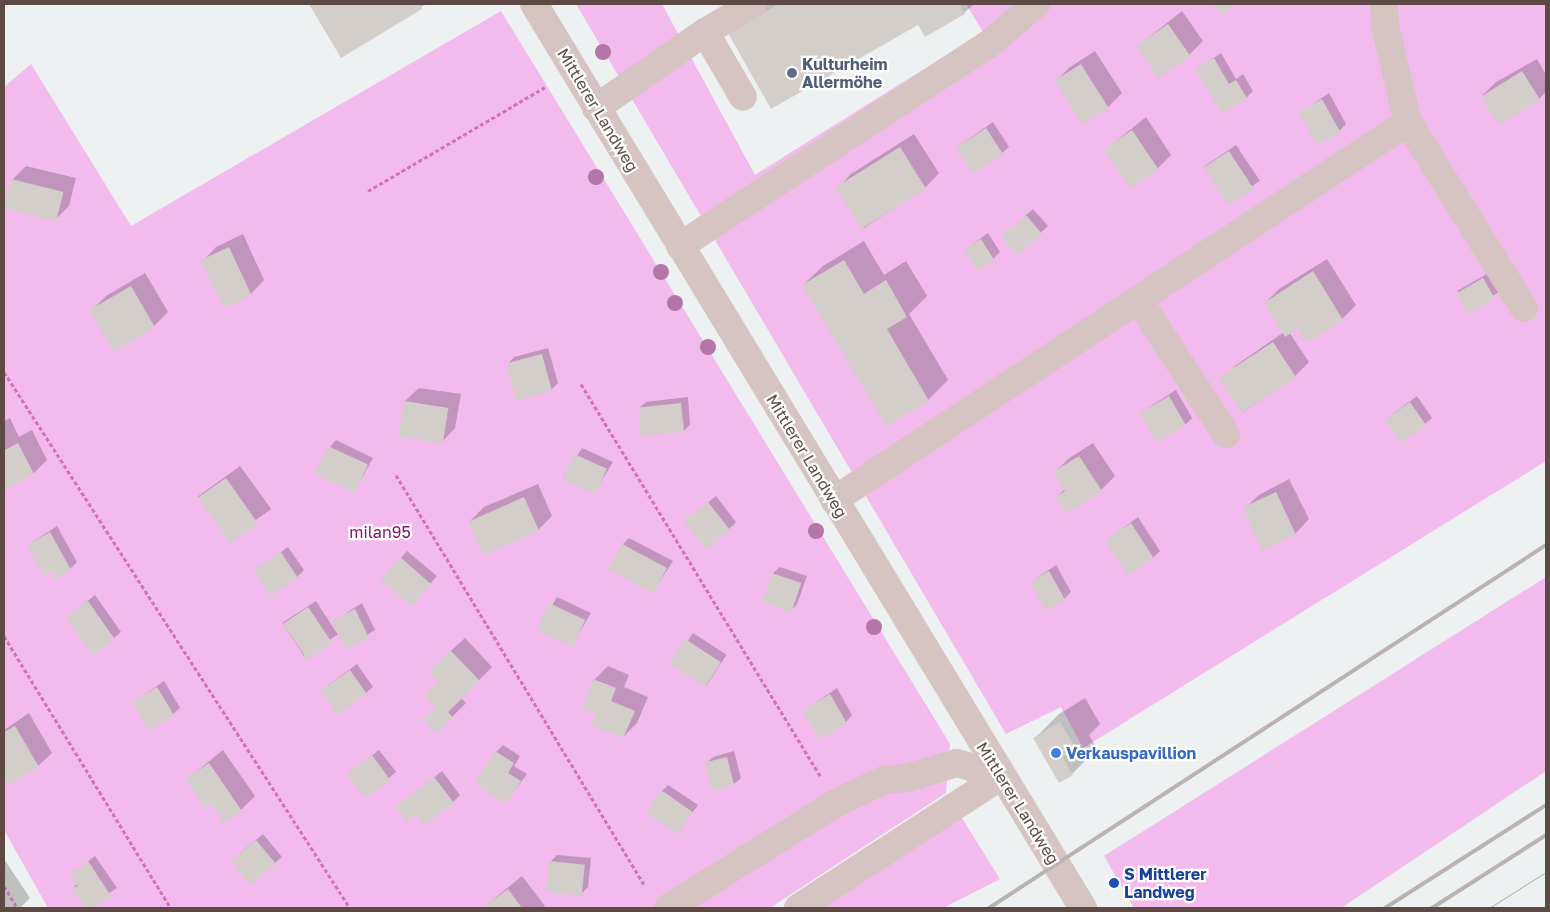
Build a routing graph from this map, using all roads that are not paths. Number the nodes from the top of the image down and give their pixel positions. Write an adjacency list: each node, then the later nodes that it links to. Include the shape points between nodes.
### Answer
1 (534, 4): 7 (street, Mittlerer Landweg)
2 (753, 4): 5 (street)
3 (1036, 4): 9 (street, via 989,44)
4 (1384, 4): 8 (street, via 1385,26)
5 (705, 32): 6 (street); 7 (street)
6 (743, 97)
7 (596, 108): 9 (street, Mittlerer Landweg)
8 (1408, 122): 10 (street); 11 (street)
9 (680, 246): 13 (street, Mittlerer Landweg)
10 (1140, 301): 12 (street); 13 (street)
11 (1524, 308)
12 (1226, 434)
13 (834, 500): 14 (street, Mittlerer Landweg)
14 (1001, 776): 15 (street, via 957,763 906,778 884,780 836,804); 16 (street); 17 (street, Mittlerer Landweg)
15 (668, 908)
16 (798, 908)
17 (1083, 908)

